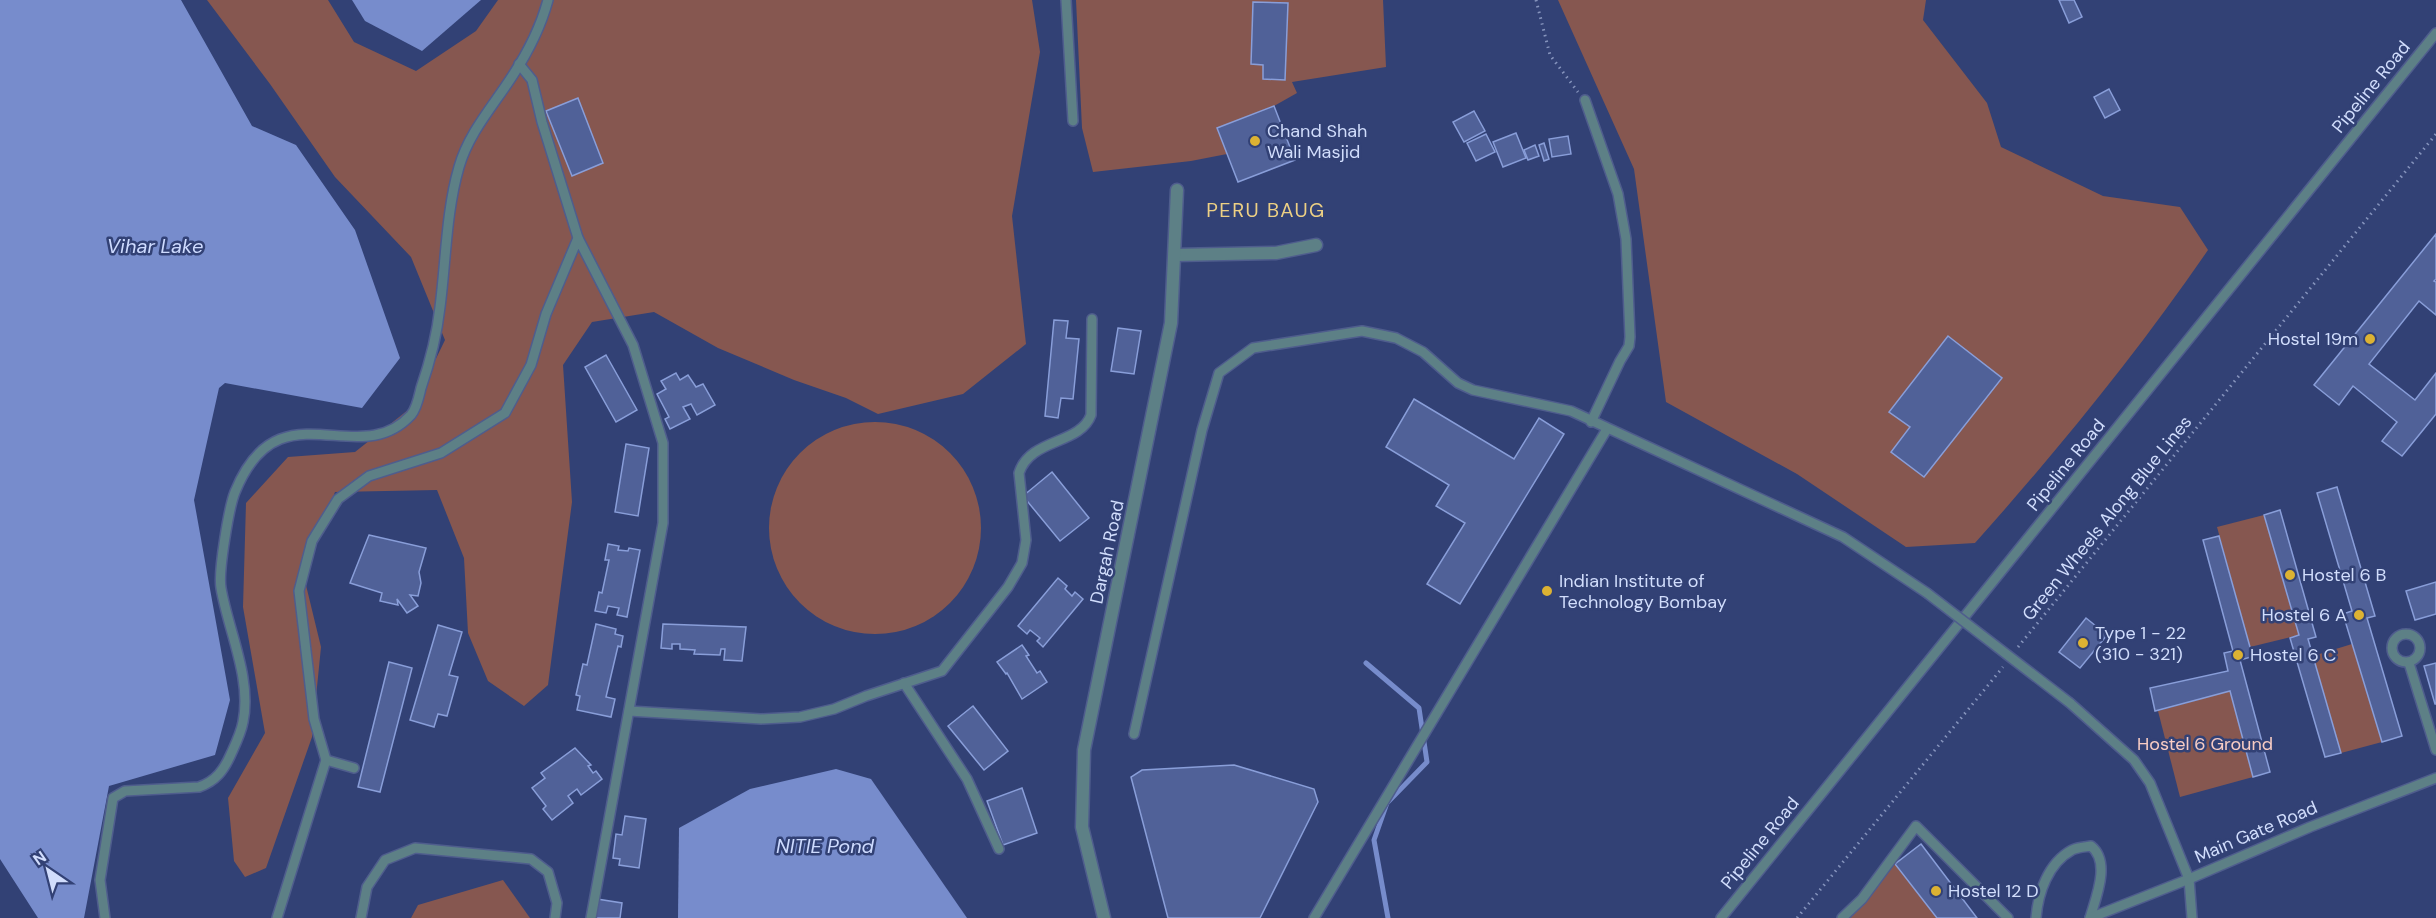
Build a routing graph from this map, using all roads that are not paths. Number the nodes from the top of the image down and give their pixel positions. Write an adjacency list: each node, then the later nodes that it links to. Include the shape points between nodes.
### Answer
1 (548, 0): 4 (lane)
2 (1066, 0): 6 (lane)
3 (2436, 33): 31 (lane, Pipeline Road)
4 (519, 64): 8 (lane, via 532,80); 24 (lane, via 470,138 459,167 435,335 414,413 382,436 296,435 274,441 257,454 242,476 233,498 220,585 242,676 240,733 220,775 208,784 125,791 113,798 100,880)
5 (1585, 100): 12 (lane, via 1618,194 1626,239 1630,337)
6 (1073, 121)
7 (1177, 190): 10 (street, Dargah Road)
8 (578, 238): 16 (lane, via 633,345 663,443 663,523); 19 (lane, via 546,314 531,365 505,413 441,453 369,476 338,499 312,541 299,591 314,719)
9 (1316, 245): 10 (street, via 1276,253)
10 (1175, 255): 29 (street, Dargah Road, via 1171,323 1084,750 1082,827)
11 (1092, 319): 15 (lane, via 1088,423 1031,455 1019,473 1026,540 1022,563 1008,587 942,671)
12 (1591, 422): 13 (lane); 17 (lane, via 1571,411 1473,390 1458,383 1423,352 1396,338 1362,331 1253,348 1219,373 1202,430)
13 (1606, 429): 23 (lane, bridge, via 1843,537 1927,593 2070,703 2134,760 2150,783); 30 (lane)
14 (2409, 663): 18 (lane)
15 (904, 683): 16 (lane, via 800,717 760,719); 22 (lane, via 967,779)
16 (629, 711): 28 (lane)
17 (1134, 734)
18 (2436, 750)
19 (326, 760): 20 (lane); 25 (lane)
20 (354, 768)
21 (2436, 778): 23 (lane, Main Gate Road)
22 (999, 849)
23 (2189, 879): 35 (lane, Main Gate Road); 36 (lane)
24 (105, 918)
25 (277, 918)
26 (361, 918): 27 (lane, via 367,887 385,860 415,848 531,859 548,872 557,903)
27 (555, 918)
28 (591, 918)
29 (1104, 918)
30 (1314, 918)
31 (1721, 918)
32 (1842, 918): 33 (lane, via 1862,899 1916,826)
33 (2008, 918)
34 (2036, 918): 35 (lane, via 2040,891 2047,877 2072,850 2091,846 2097,850 2102,865)
35 (2090, 918)
36 (2192, 918)

